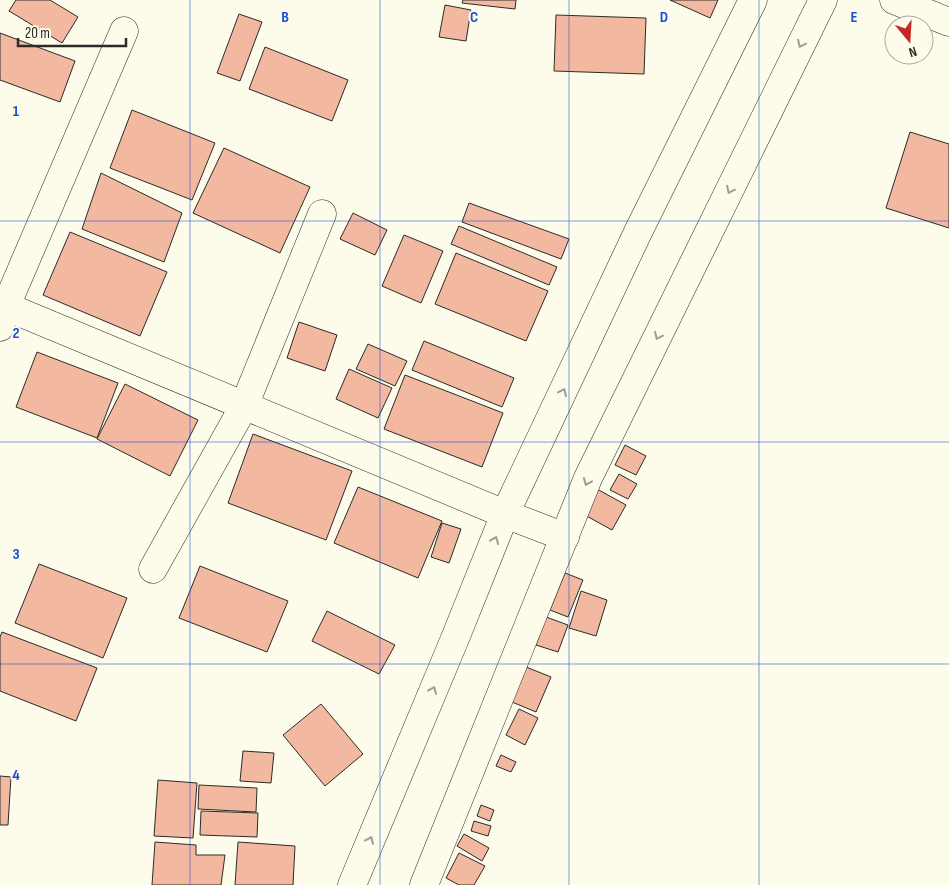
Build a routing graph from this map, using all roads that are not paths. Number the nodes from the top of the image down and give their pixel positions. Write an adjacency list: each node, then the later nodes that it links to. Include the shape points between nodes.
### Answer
1 (753, 0): 9 (main road, one-way to 1)
2 (823, 0): 10 (main road, one-way to 10, via 588,478)
3 (894, 0): 4 (main road)
4 (949, 22)
5 (124, 31): 7 (main road)
6 (322, 214): 8 (main road)
7 (2, 312): 8 (main road)
8 (244, 406): 9 (main road); 11 (main road)
9 (505, 514): 10 (main road); 12 (main road, one-way to 9)
10 (565, 537): 13 (main road)
11 (153, 569)
12 (352, 885)
13 (424, 885)

